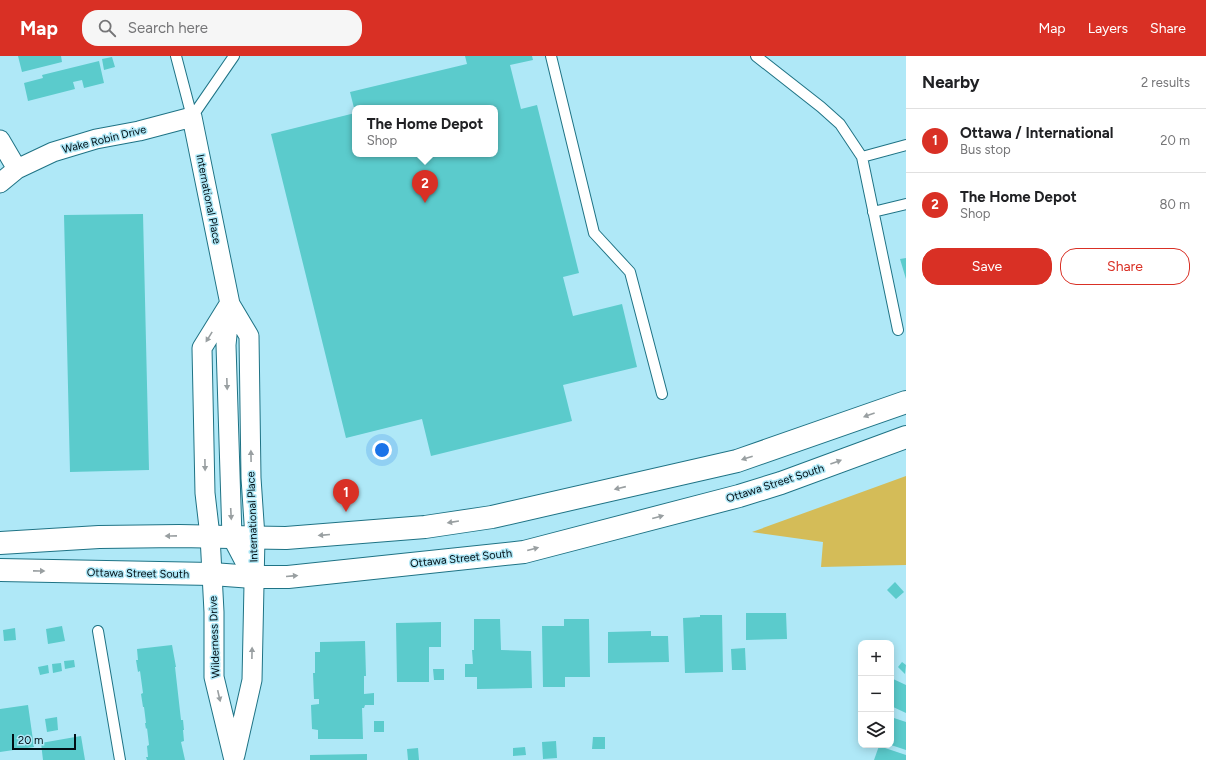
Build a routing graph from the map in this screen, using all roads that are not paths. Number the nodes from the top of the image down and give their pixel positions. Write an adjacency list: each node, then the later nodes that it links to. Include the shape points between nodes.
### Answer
1 (176, 56): 5 (lane)
2 (234, 56): 5 (lane)
3 (551, 56): 15 (lane, via 594,233 630,272)
4 (756, 56): 8 (lane, via 840,124)
5 (192, 117): 9 (street, Wake Robin Drive, via 96,139 53,152); 13 (street, International Place)
6 (0, 140): 9 (street)
7 (906, 145): 8 (lane)
8 (862, 157): 12 (lane)
9 (17, 169): 10 (street, Wake Robin Drive)
10 (0, 183)
11 (906, 204): 12 (lane)
12 (873, 212): 14 (lane)
13 (230, 304): 18 (street, one-way to 18, via 202,348 205,493); 19 (street, International Place, one-way to 19, via 226,345); 20 (street, International Place, one-way to 13, via 251,478 249,336)
14 (898, 330)
15 (662, 394)
16 (906, 402): 20 (main road, one-way to 20, via 738,461 492,517 425,527 286,538)
17 (906, 437): 24 (main road, Ottawa Street South, one-way to 17, via 288,577 524,552 767,487)
18 (210, 536): 19 (main road); 21 (main road, one-way to 21, via 99,537); 23 (street, Wilderness Drive)
19 (232, 537): 20 (main road); 24 (street, International Place)
20 (255, 537): 24 (street, International Place)
21 (0, 543)
22 (0, 570): 23 (main road, Ottawa Street South, one-way to 23)
23 (212, 574): 24 (main road, Ottawa Street South); 27 (street, Wilderness Drive, one-way to 27, via 214,677)
24 (253, 576): 27 (street, Wilderness Drive, one-way to 24, via 252,680)
25 (98, 631): 26 (lane)
26 (120, 760)
27 (234, 760)

